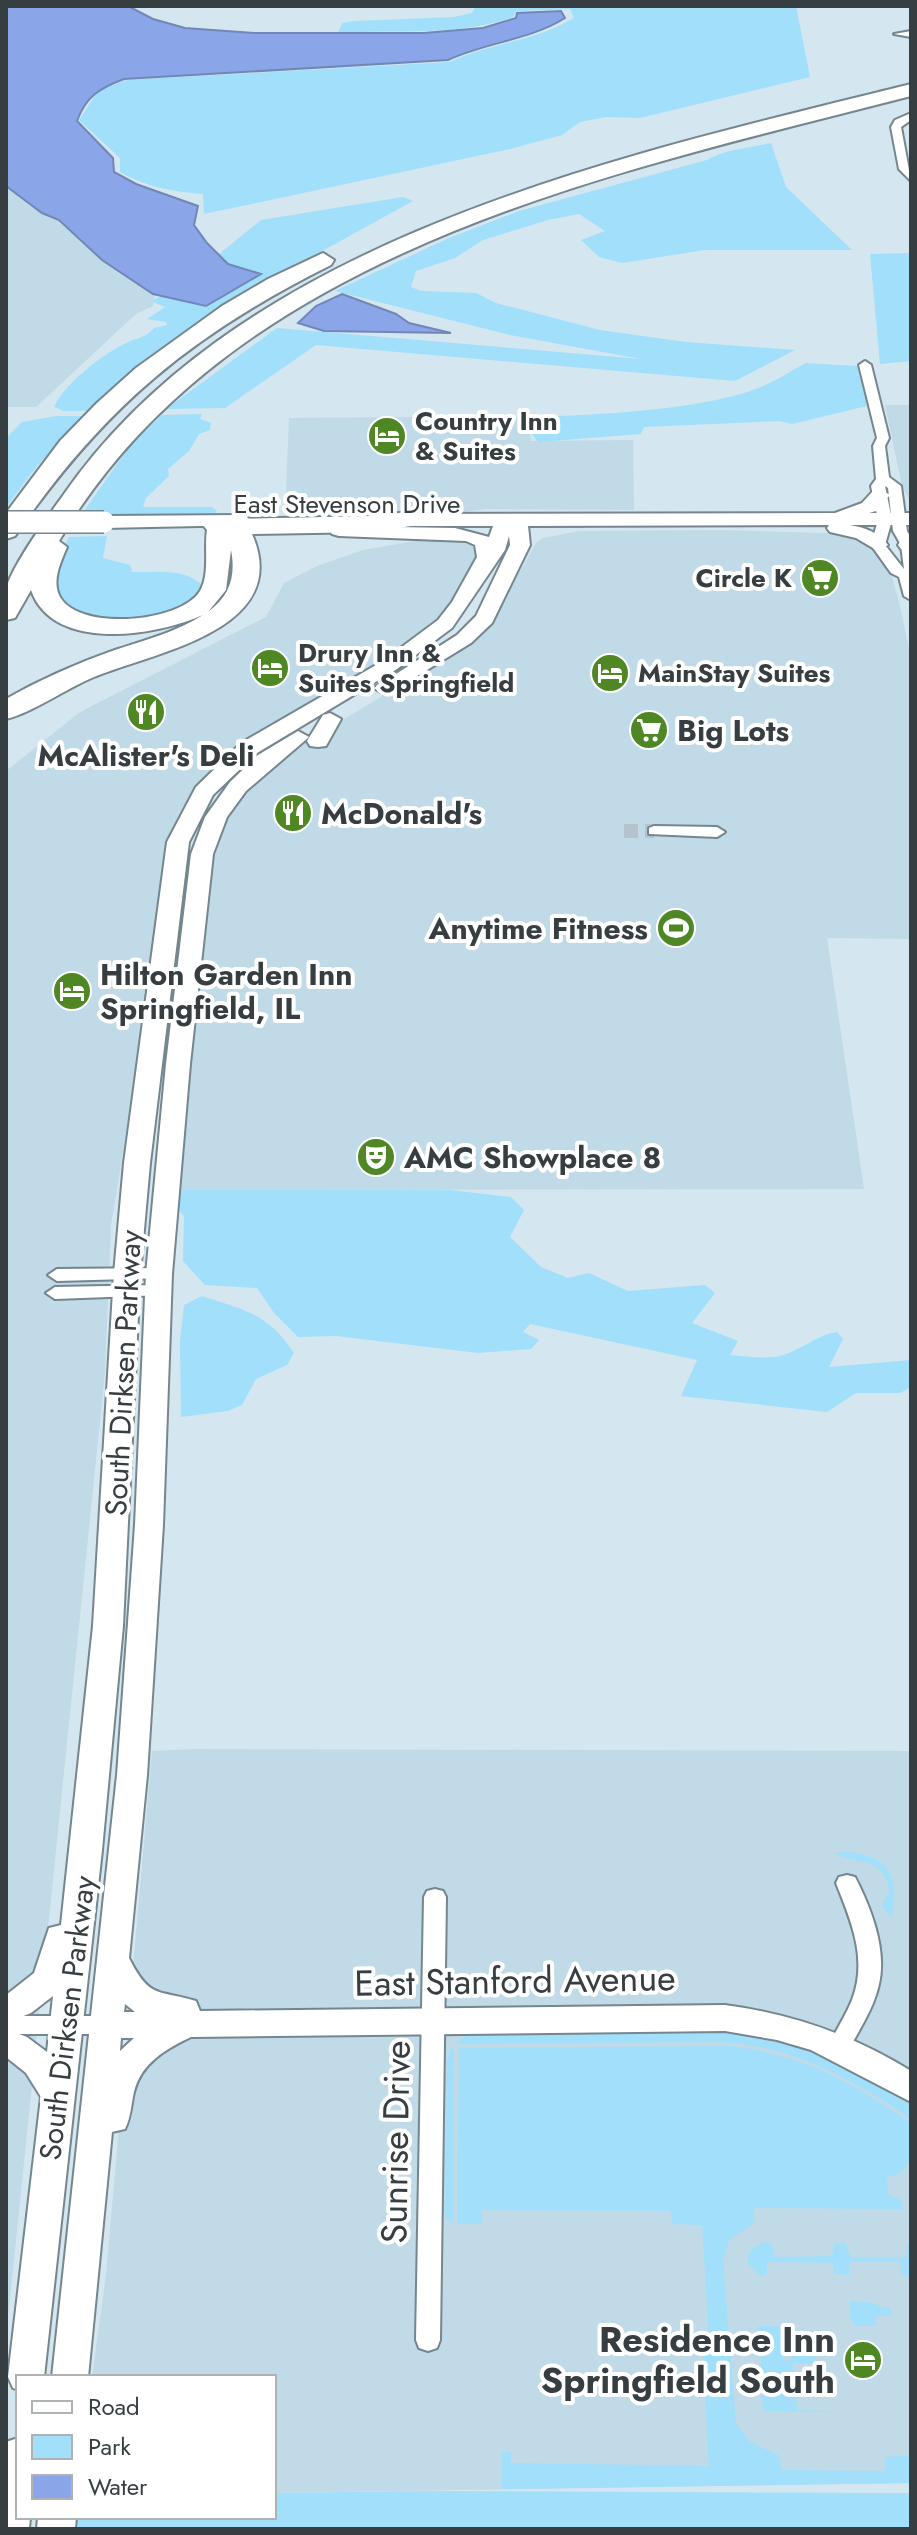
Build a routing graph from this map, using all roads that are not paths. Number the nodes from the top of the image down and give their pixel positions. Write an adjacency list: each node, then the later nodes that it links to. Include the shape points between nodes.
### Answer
1 (911, 78): 8 (highway, via 553,172 375,235 257,295 190,338 118,397)
2 (911, 90): 7 (highway, via 611,170 412,241 307,294 218,351)
3 (911, 116): 4 (street, via 897,125)
4 (905, 140): 5 (street, via 905,169)
5 (911, 178)
6 (865, 365): 10 (street)
7 (112, 447): 18 (highway, via 51,555 44,589 56,609 87,623 123,627 192,612 214,589); 29 (highway, via 67,505)
8 (45, 474): 12 (highway, via 21,494); 22 (highway)
9 (526, 498): 11 (main road, via 543,511 556,513 651,513)
10 (895, 505): 15 (main road, East Stevenson Drive, via 827,520); 23 (street, via 900,534); 24 (street)
11 (665, 518): 14 (main road, East Stevenson Drive); 16 (main road, East Stevenson Drive)
12 (6, 520): 17 (main road, East Stevenson Drive, bridge)
13 (408, 520): 16 (main road, East Stevenson Drive); 18 (highway)
14 (688, 521): 15 (main road, East Stevenson Drive); 19 (main road, East Stevenson Drive, via 661,527)
15 (794, 521): 24 (main road, via 862,533)
16 (512, 523): 19 (main road, East Stevenson Drive); 21 (main road, East Stevenson Drive); 25 (main road, South Dirksen Parkway); 28 (main road, South Dirksen Parkway, via 520,545)
17 (101, 526): 18 (main road, East Stevenson Drive); 22 (main road, East Stevenson Drive)
18 (221, 527): 20 (main road, East Stevenson Drive); 30 (highway, via 246,548 241,595 225,613)
19 (576, 528): 28 (main road, via 535,539 506,594)
20 (292, 530): 21 (main road, East Stevenson Drive); 30 (highway, via 257,542 243,602 226,617)
21 (339, 530): 25 (main road, via 463,535 484,542)
22 (6, 531)
23 (909, 542): 26 (street)
24 (878, 545): 26 (street, via 896,570)
25 (487, 557): 37 (main road, South Dirksen Parkway, via 461,604 436,632 249,748 204,792 191,813 173,869)
26 (910, 573): 27 (street)
27 (911, 596)
28 (493, 607): 32 (main road, South Dirksen Parkway, via 464,639)
29 (6, 612)
30 (192, 632): 31 (highway, via 80,673)
31 (6, 711)
32 (330, 719): 33 (main road); 36 (main road, South Dirksen Parkway, via 252,771 226,800 207,837 178,1064)
33 (318, 741)
34 (654, 831): 35 (street)
35 (717, 832)
36 (159, 1282): 37 (street); 42 (main road, South Dirksen Parkway, via 143,1633)
37 (127, 1283): 38 (street); 39 (main road, South Dirksen Parkway, via 108,1626)
38 (56, 1284)
39 (86, 1850): 43 (main road, via 66,1892 57,1965 34,1995); 48 (main road, South Dirksen Parkway)
40 (847, 1883): 51 (street, via 865,1928 871,1968 864,1998)
41 (435, 1897): 44 (street, Sunrise Drive)
42 (113, 1958): 45 (main road, via 125,1985 156,2009 241,2010); 49 (main road, South Dirksen Parkway)
43 (6, 2010)
44 (433, 2021): 45 (main road, East Stanford Avenue); 51 (main road, East Stanford Avenue, via 725,2018 774,2025); 55 (street, Sunrise Drive)
45 (286, 2023): 46 (main road, East Stanford Avenue)
46 (189, 2024): 49 (main road, East Stanford Avenue); 54 (main road, via 133,2059 116,2088 107,2181)
47 (6, 2025): 48 (street)
48 (66, 2025): 49 (street); 53 (main road, South Dirksen Parkway)
49 (105, 2025): 54 (main road, South Dirksen Parkway)
50 (6, 2042): 53 (main road, via 32,2058)
51 (840, 2045): 52 (main road, East Stanford Avenue)
52 (911, 2088)
53 (58, 2097): 56 (main road, South Dirksen Parkway)
54 (84, 2238): 57 (main road, South Dirksen Parkway)
55 (428, 2340)
56 (26, 2375)
57 (70, 2375)
58 (16, 2473): 59 (main road)
59 (10, 2529)

